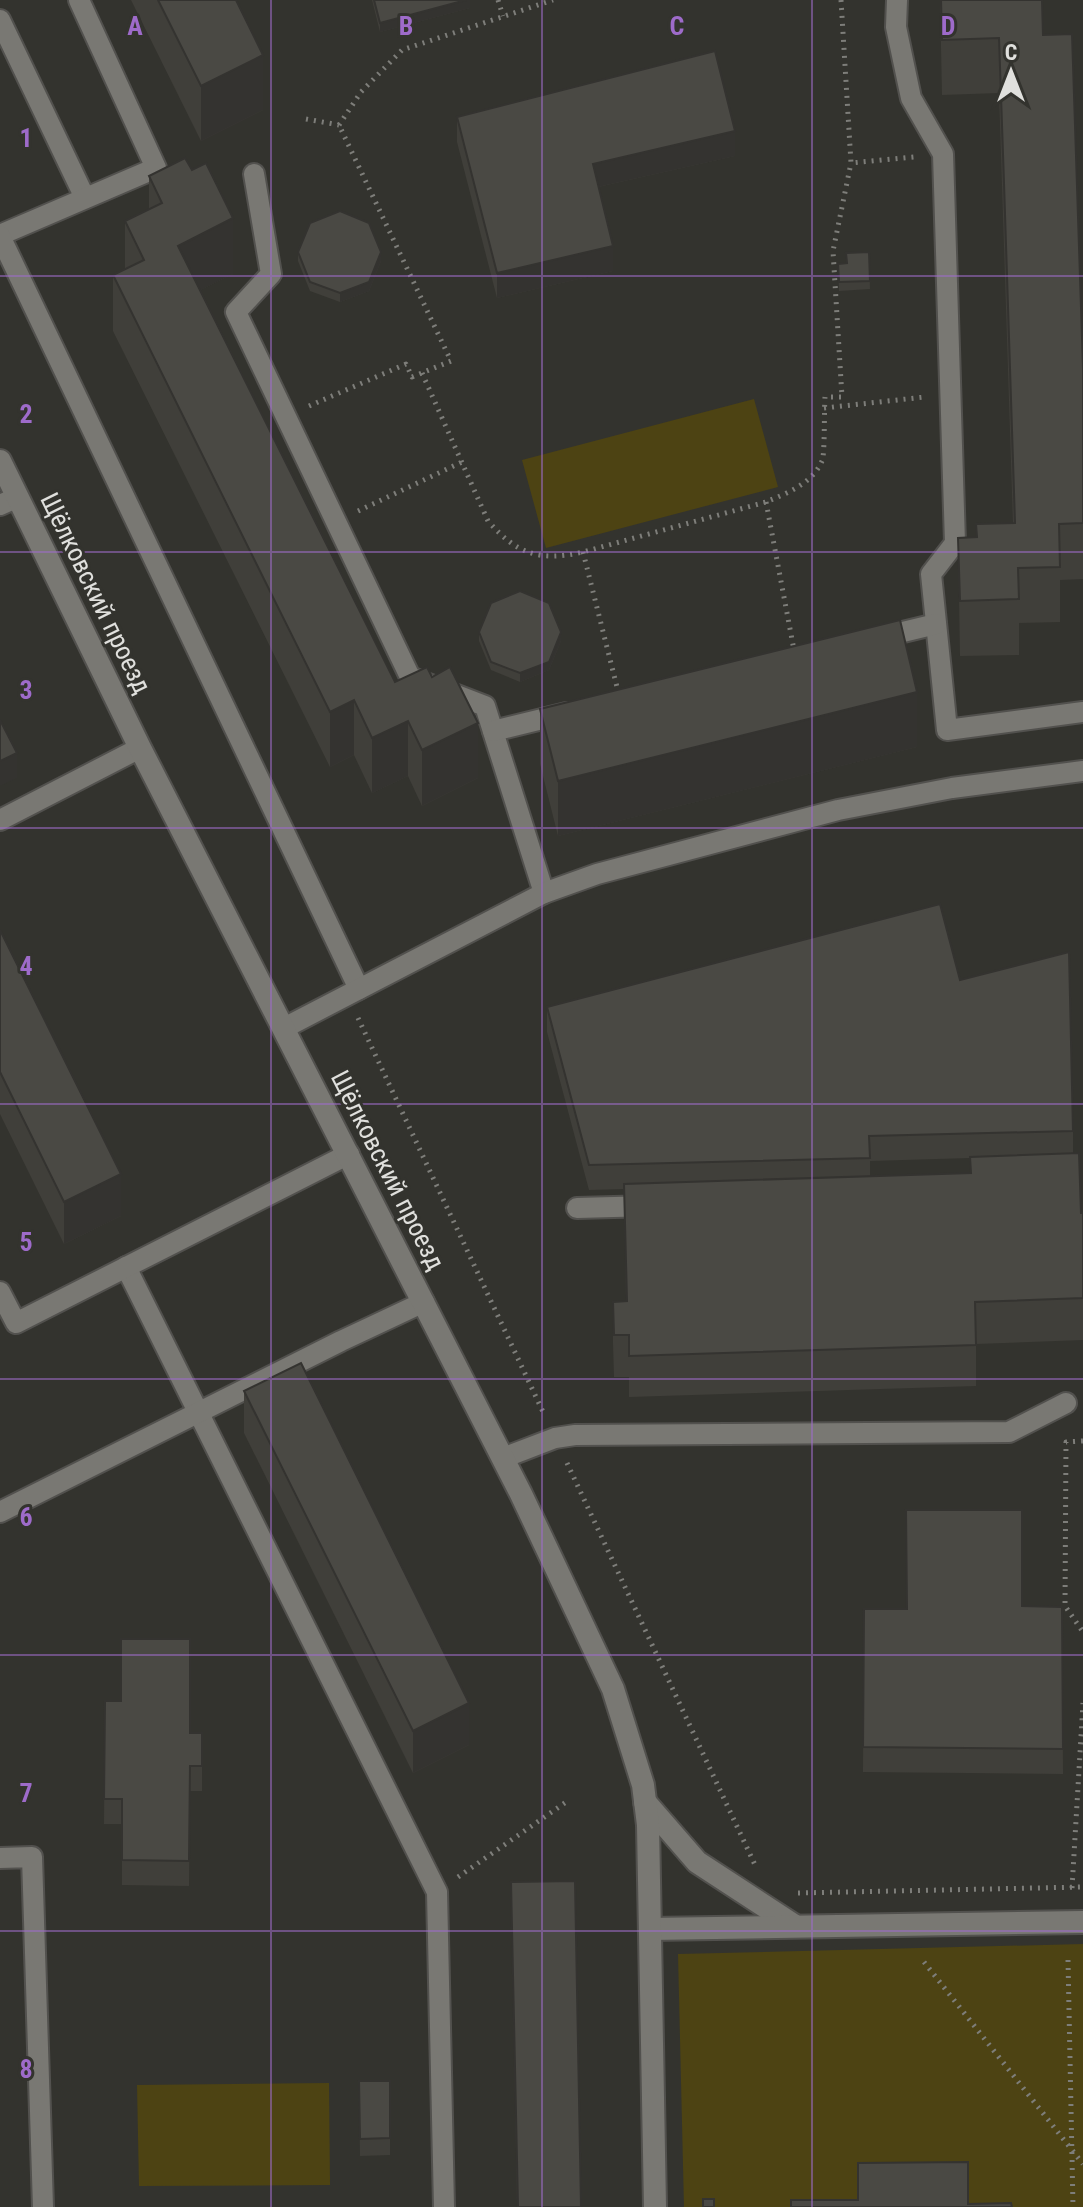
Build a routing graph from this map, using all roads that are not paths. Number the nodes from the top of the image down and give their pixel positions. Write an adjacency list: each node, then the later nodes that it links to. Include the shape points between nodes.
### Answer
1 (79, 0): 5 (lane, via 156,168)
2 (897, 0): 9 (lane, via 896,27 911,98 943,154 955,543 931,574)
3 (0, 20): 5 (lane)
4 (254, 174): 13 (lane, via 271,274 236,312 410,677 485,706)
5 (85, 198): 6 (lane)
6 (0, 236): 18 (lane)
7 (0, 461): 8 (street, Щёлковский проезд)
8 (9, 501): 14 (street, Щёлковский проезд)
9 (936, 624): 10 (lane); 12 (lane, via 947,730)
10 (852, 644)
11 (620, 701): 13 (lane)
12 (1083, 712)
13 (493, 731): 17 (lane)
14 (140, 748): 16 (lane); 19 (street, Щёлковский проезд)
15 (1083, 771): 17 (lane, via 838,810)
16 (0, 820)
17 (544, 893): 18 (lane)
18 (353, 992): 19 (lane)
19 (284, 1028): 20 (street, Щёлковский проезд)
20 (349, 1154): 23 (lane); 25 (street, Щёлковский проезд)
21 (671, 1205): 22 (lane)
22 (577, 1208)
23 (126, 1267): 24 (lane, via 16,1323); 27 (lane)
24 (0, 1292)
25 (424, 1302): 27 (lane); 28 (street, Щёлковский проезд)
26 (1066, 1403): 28 (lane, via 1009,1432 575,1435)
27 (200, 1411): 29 (lane); 36 (lane, via 437,1892)
28 (503, 1458): 30 (street, Щёлковский проезд, via 613,1689)
29 (0, 1512)
30 (645, 1802): 33 (street, via 697,1862); 34 (street, Щёлковский проезд)
31 (0, 1858): 35 (lane, via 32,1857)
32 (1083, 1922): 33 (street)
33 (795, 1926): 34 (street)
34 (650, 1929): 37 (street, Щёлковский проезд)
35 (43, 2207)
36 (444, 2207)
37 (655, 2207)

